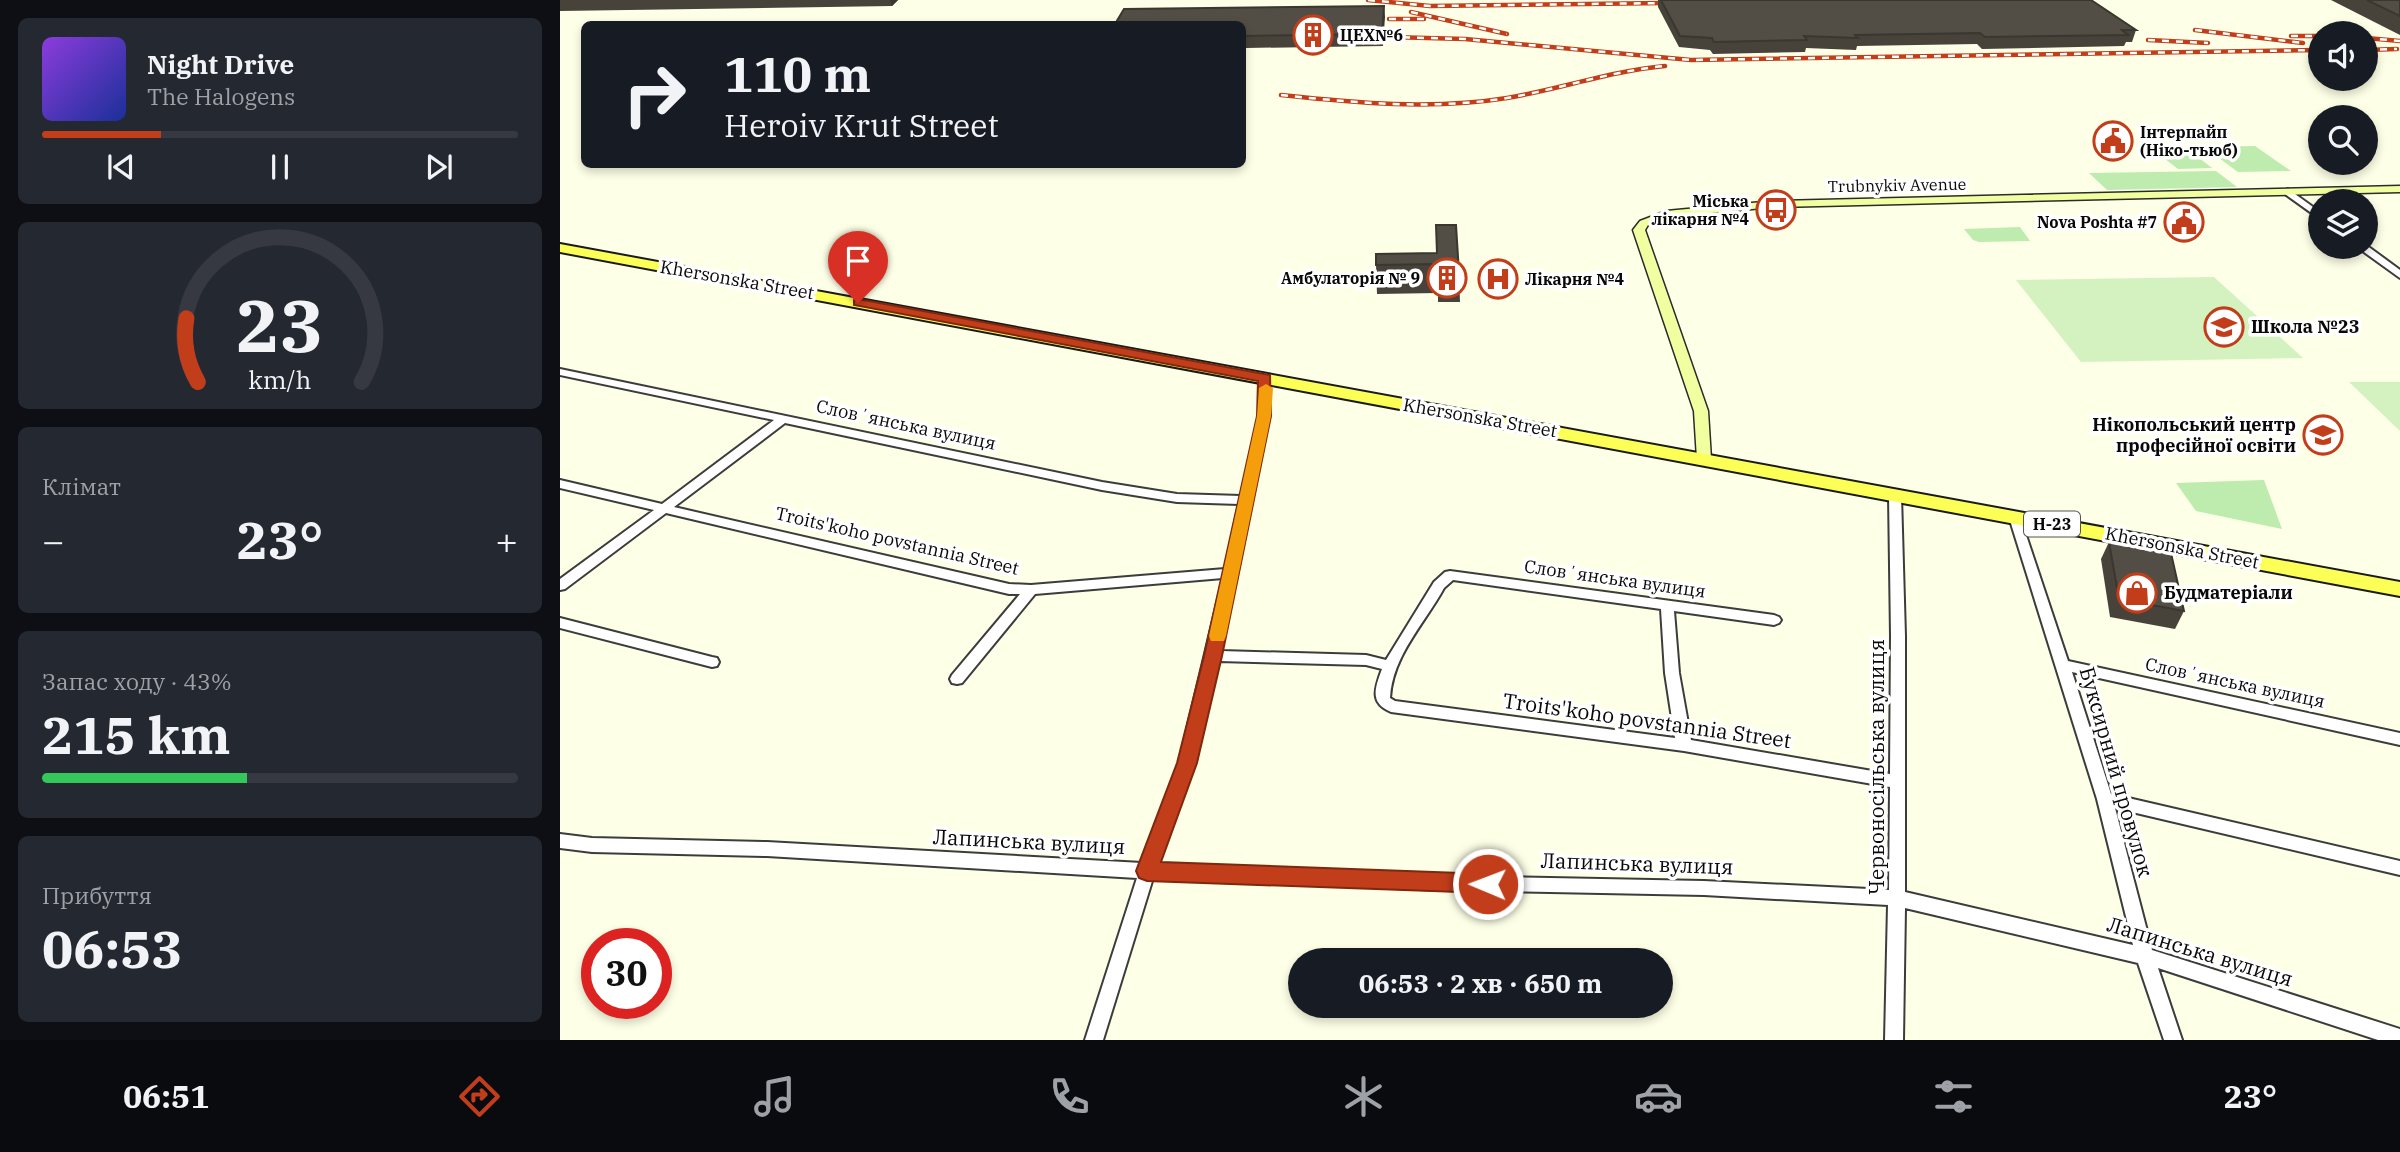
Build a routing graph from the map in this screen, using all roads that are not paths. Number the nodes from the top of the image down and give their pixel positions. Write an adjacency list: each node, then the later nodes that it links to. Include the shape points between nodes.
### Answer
1 (2400, 190): 2 (main road, Trubnykiv Avenue)
2 (2288, 192): 3 (street); 10 (main road, Trubnykiv Avenue, via 1786,204 1654,218 1639,230 1701,411)
3 (2308, 207)
4 (560, 248): 8 (main road, Khersonska Street / Н-23)
5 (2378, 258): 6 (street)
6 (2398, 271)
7 (560, 372): 9 (street, Словʼянська вулиця)
8 (1265, 378): 10 (main road, Khersonska Street / Н-23); 13 (street, via 1264,416)
9 (783, 419): 13 (street, Словʼянська вулиця, via 1148,495); 14 (street)
10 (1704, 459): 12 (main road, Khersonska Street / Н-23)
11 (560, 484): 14 (street, Troits'koho povstannia Street)
12 (1895, 495): 15 (main road, Khersonska Street / Н-23); 30 (street, Червоносільська вулиця)
13 (1245, 500): 16 (street)
14 (664, 507): 17 (street); 19 (street, Troits'koho povstannia Street, via 1009,589)
15 (2015, 517): 18 (main road, Khersonska Street / Н-23); 25 (street, Буксирний провулок)
16 (1230, 573): 19 (street, Troits'koho povstannia Street); 23 (street)
17 (560, 586)
18 (2400, 589)
19 (1031, 590): 27 (street)
20 (1667, 606): 21 (street, Словʼянська вулиця); 26 (street, Словʼянська вулиця, via 1450,575 1438,585); 29 (street)
21 (1774, 620)
22 (560, 623): 24 (street)
23 (1213, 656): 26 (street, via 1366,660); 34 (street, via 1187,763)
24 (712, 662)
25 (2063, 665): 28 (street, Словʼянська вулиця); 31 (street, Буксирний провулок)
26 (1388, 666): 29 (street, Troits'koho povstannia Street, via 1382,690 1383,701 1391,706)
27 (957, 679)
28 (2400, 739)
29 (1684, 745): 30 (street, Troits'koho povstannia Street)
30 (1897, 782): 35 (street, Червоносільська вулиця)
31 (2105, 799): 33 (street); 36 (street, Буксирний провулок)
32 (560, 841): 34 (street, Лапинська вулиця)
33 (2400, 869)
34 (1147, 871): 35 (street, Лапинська вулиця); 38 (street)
35 (1897, 898): 36 (street, Лапинська вулиця); 39 (street, Червоносільська вулиця)
36 (2145, 956): 37 (street, Лапинська вулиця); 40 (street, Буксирний провулок)
37 (2400, 1038)
38 (1094, 1040)
39 (1894, 1040)
40 (2173, 1040)

